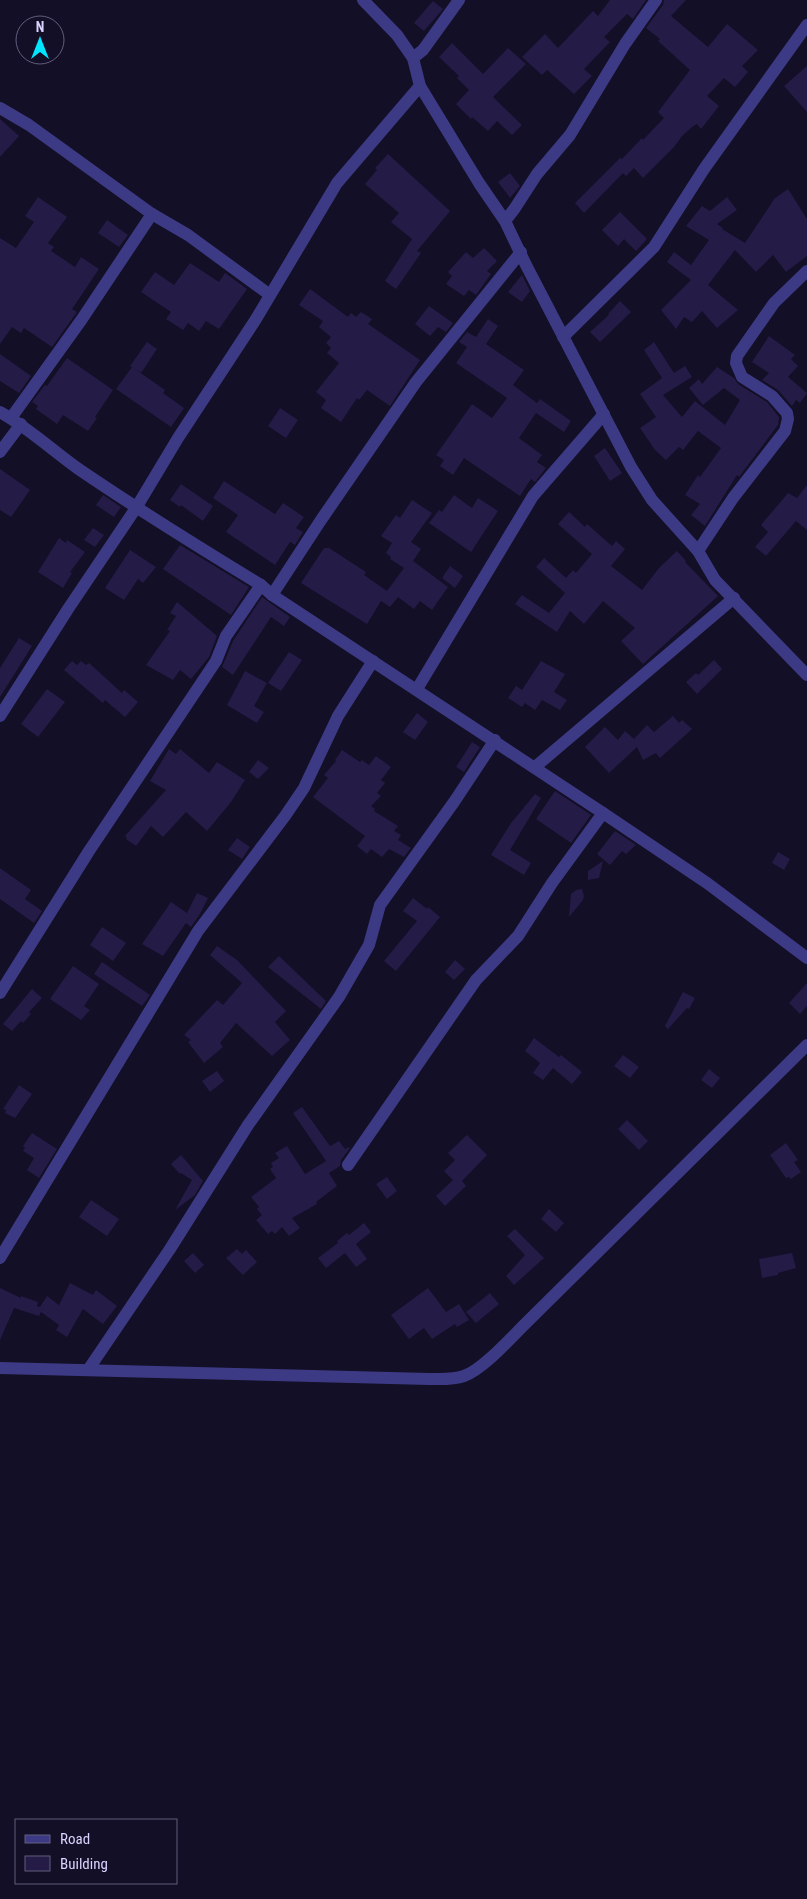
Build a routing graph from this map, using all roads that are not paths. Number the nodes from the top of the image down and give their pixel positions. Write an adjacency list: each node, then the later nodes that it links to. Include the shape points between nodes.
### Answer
1 (363, 0): 5 (street, via 397,35)
2 (459, 0): 5 (street, via 423,50)
3 (656, 0): 9 (street, via 625,44 570,135 537,174)
4 (807, 25): 13 (street, via 704,169 654,247)
5 (413, 58): 6 (street)
6 (420, 86): 9 (street); 12 (street, via 336,183)
7 (0, 108): 8 (street, via 29,125)
8 (152, 214): 12 (street); 15 (street)
9 (505, 221): 10 (street)
10 (521, 252): 13 (street); 20 (street, via 416,382)
11 (807, 271): 18 (street, via 774,303 737,356 736,363 742,377 772,396 787,413 785,431 733,498)
12 (270, 295): 17 (street)
13 (564, 337): 14 (street)
14 (604, 414): 18 (street, via 652,500); 24 (street, via 533,496)
15 (11, 418): 16 (street); 17 (street)
16 (0, 452)
17 (136, 508): 19 (street); 25 (street)
18 (698, 551): 21 (street, via 715,580)
19 (261, 585): 20 (street); 30 (street, via 226,636 216,660 89,850)
20 (272, 595): 22 (street)
21 (734, 598): 23 (street); 27 (street)
22 (373, 661): 24 (street); 33 (street, via 338,716 304,788 198,931)
23 (807, 675)
24 (417, 690): 26 (street)
25 (0, 716)
26 (495, 740): 27 (street); 35 (street, via 380,905 369,945 339,997 248,1125)
27 (535, 767): 28 (street)
28 (603, 813): 29 (street, via 707,883); 32 (street, via 518,936 476,980)
29 (807, 958)
30 (0, 993)
31 (807, 1045): 35 (street, via 524,1325 481,1365 464,1376 429,1379)
32 (348, 1165)
33 (0, 1258)
34 (0, 1368): 35 (street)
35 (88, 1370)

